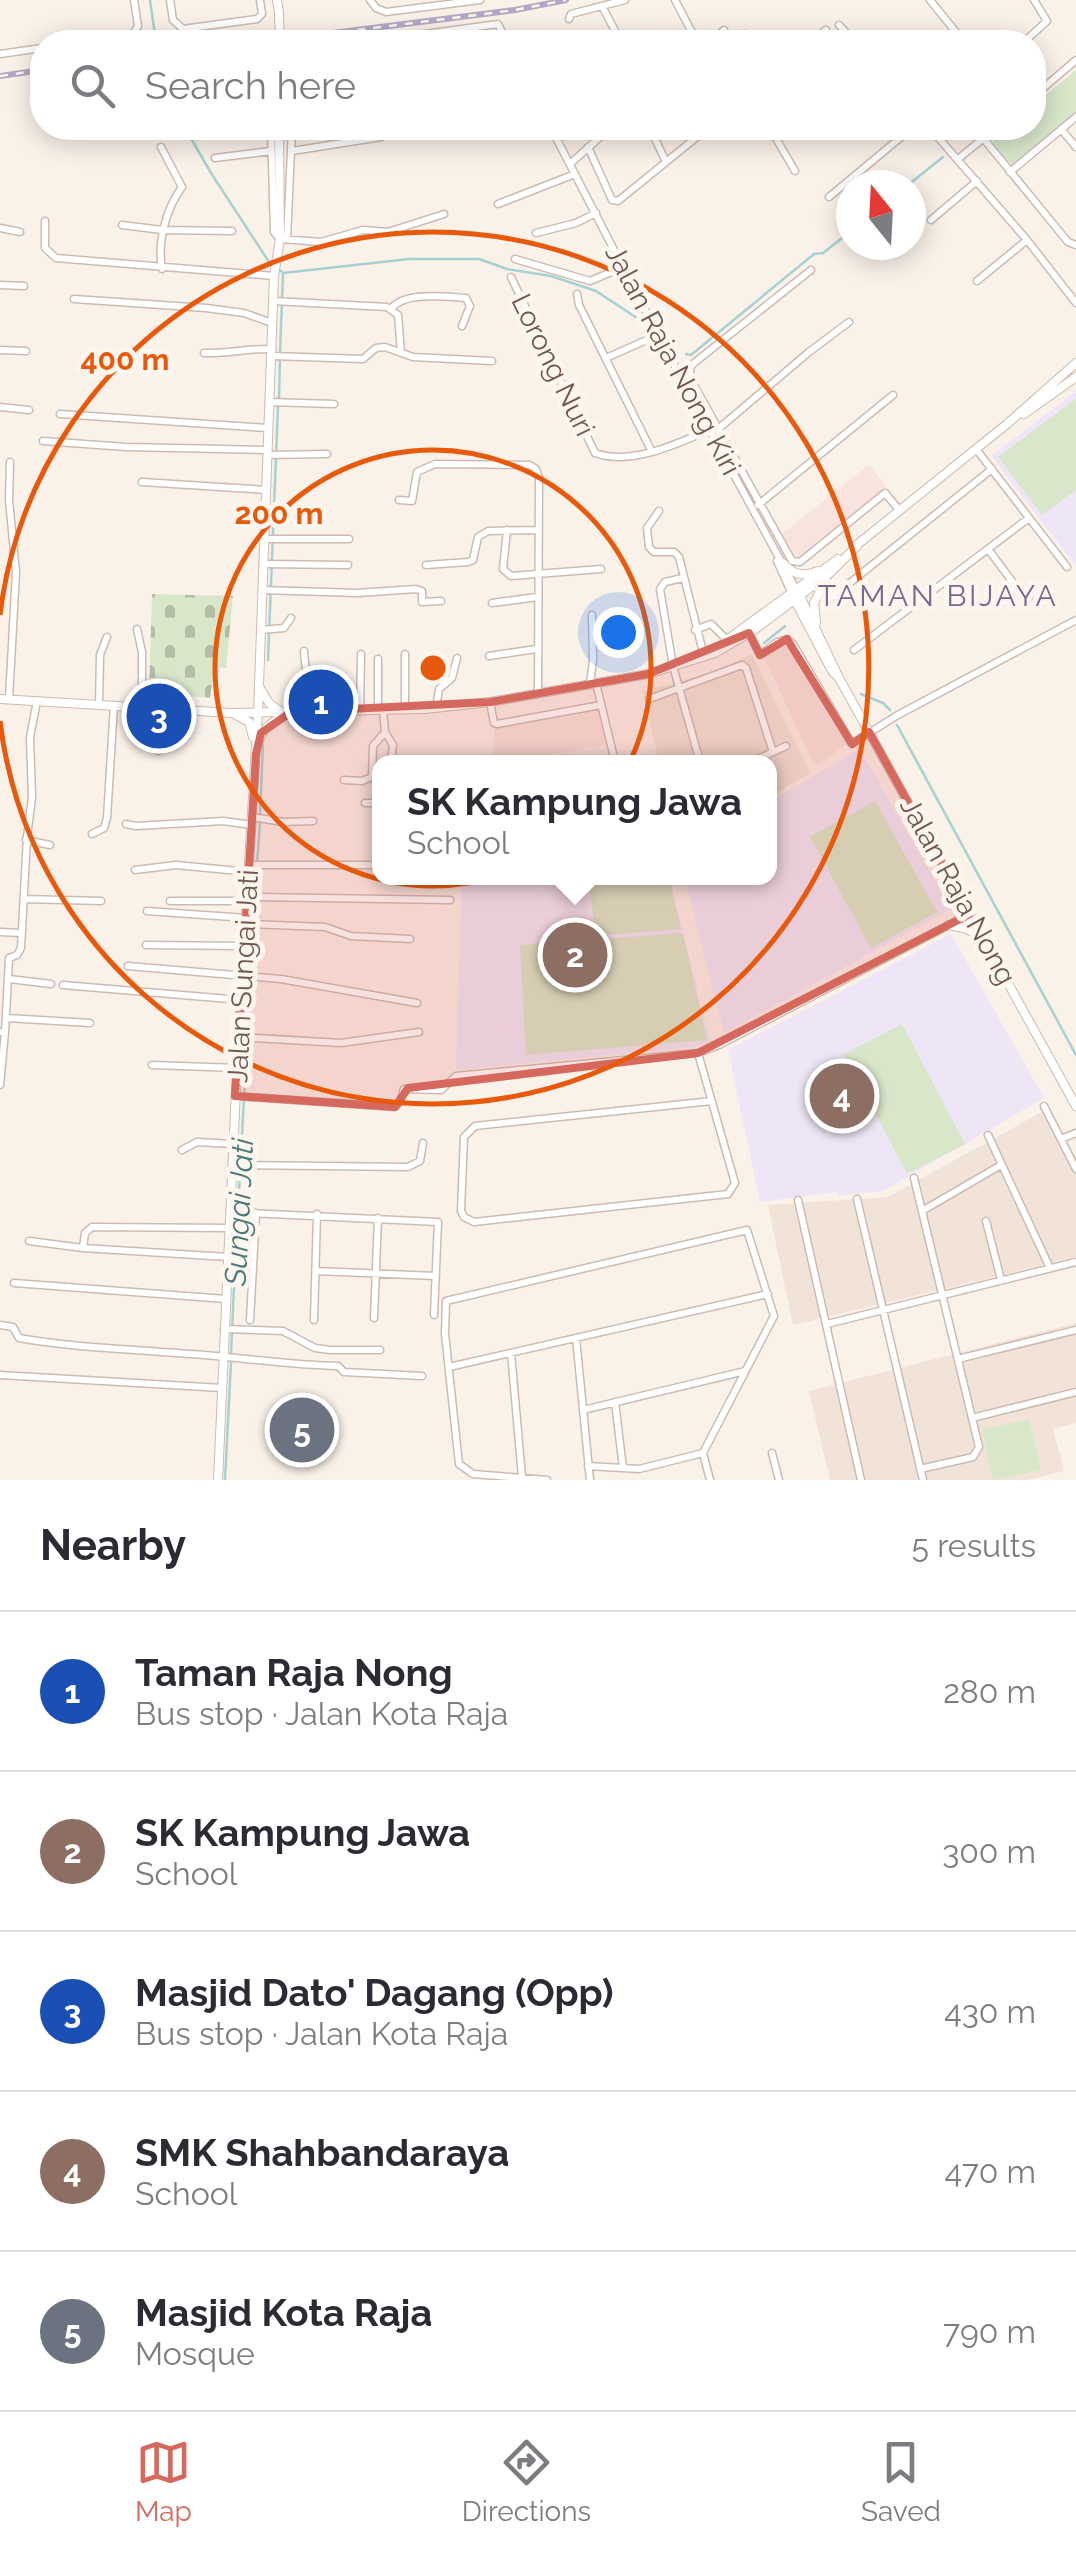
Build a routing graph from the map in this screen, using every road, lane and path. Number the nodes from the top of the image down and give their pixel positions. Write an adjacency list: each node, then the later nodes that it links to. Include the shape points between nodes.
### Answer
1 (134, 0): 15 (street)
2 (170, 0): 3 (street, via 173,20 183,29 252,20 262,14)
3 (260, 0)
4 (276, 0): 16 (main road, bridge)
5 (370, 0): 11 (street, via 386,12)
6 (480, 0): 11 (street)
7 (626, 0): 12 (street)
8 (675, 0): 20 (street)
9 (930, 0): 22 (street)
10 (1034, 0): 23 (street, via 1046,15)
11 (430, 3)
12 (602, 8): 13 (street); 19 (street)
13 (569, 19)
14 (839, 25): 21 (street)
15 (134, 30)
16 (279, 30)
17 (454, 30): 18 (street, via 498,24)
18 (501, 30)
19 (614, 30)
20 (691, 30)
21 (844, 30)
22 (954, 30)
23 (1039, 30)
24 (30, 50): 25 (street)
25 (0, 54)
26 (1076, 60): 27 (street)
27 (1046, 86)
28 (1076, 117): 29 (street)
29 (1061, 129): 45 (street); 53 (street)
30 (271, 140): 46 (street)
31 (280, 140): 68 (main road, Jalan Sungai Jati)
32 (292, 140): 47 (street)
33 (362, 140): 47 (street)
34 (557, 140): 51 (street, Jalan Raja Nong Kiri)
35 (595, 140): 44 (street)
36 (656, 140): 50 (street)
37 (693, 140): 50 (street)
38 (777, 140): 52 (street)
39 (898, 140): 56 (street)
40 (941, 140): 49 (street)
41 (981, 140): 49 (street)
42 (985, 140): 53 (street)
43 (162, 146): 64 (street, via 182,187 168,206)
44 (588, 146): 50 (street, via 618,202); 51 (street)
45 (1076, 147)
46 (271, 150): 48 (street); 68 (street, via 274,232)
47 (292, 151): 68 (street)
48 (215, 158)
49 (958, 159): 55 (street)
50 (666, 162)
51 (570, 164): 54 (street, Jalan Raja Nong Kiri)
52 (795, 171)
53 (1010, 172): 70 (street)
54 (575, 174): 57 (street); 59 (street, Jalan Raja Nong Kiri)
55 (978, 181): 60 (street); 69 (street)
56 (829, 197)
57 (498, 204)
58 (444, 214): 68 (street, via 388,232 363,230 316,242)
59 (596, 214): 67 (street); 72 (street, Jalan Raja Nong Kiri)
60 (932, 220)
61 (46, 221): 73 (street, via 51,256)
62 (122, 226): 64 (street)
63 (0, 228): 66 (street)
64 (166, 230): 65 (street); 73 (street)
65 (232, 230)
66 (20, 232)
67 (536, 233)
68 (283, 239): 75 (main road, Jalan Sungai Jati)
69 (1027, 240): 77 (street); 83 (street)
70 (1074, 245)
71 (515, 260): 72 (street, via 590,280)
72 (623, 267): 88 (street, Jalan Raja Nong Kiri)
73 (162, 269): 75 (street)
74 (811, 270): 106 (street, via 690,368)
75 (274, 274): 82 (main road, Jalan Sungai Jati)
76 (511, 277): 109 (street, Lorong Nuri, via 595,453)
77 (977, 281)
78 (0, 284): 79 (street)
79 (24, 286)
80 (577, 294): 94 (street)
81 (74, 299): 86 (street, via 206,308)
82 (280, 302): 84 (street); 86 (main road, Jalan Sungai Jati)
83 (1076, 303)
84 (391, 310): 87 (street, via 408,298 466,298 470,306); 93 (street, via 398,315)
85 (850, 322): 106 (street, Lorong Nuri)
86 (272, 323): 92 (main road, Jalan Sungai Jati)
87 (462, 326)
88 (658, 335): 94 (street); 106 (street, Jalan Raja Nong Kiri)
89 (0, 350): 90 (street)
90 (26, 351)
91 (204, 353): 92 (street)
92 (272, 353): 93 (street, via 363,358 385,347); 99 (main road, Jalan Sungai Jati)
93 (401, 353): 95 (street)
94 (606, 358): 109 (street)
95 (492, 361)
96 (1076, 364): 104 (main road)
97 (1076, 377): 104 (main road)
98 (893, 395): 117 (street)
99 (275, 402): 100 (street); 105 (main road, Jalan Sungai Jati)
100 (334, 404)
101 (0, 406): 102 (street)
102 (29, 410)
103 (60, 414): 105 (street)
104 (1008, 424): 108 (main road)
105 (267, 428): 110 (main road, Jalan Sungai Jati)
106 (713, 430): 109 (street, Lorong Nuri); 117 (street); 126 (street, Jalan Raja Nong Kiri)
107 (44, 441): 110 (street)
108 (976, 449): 113 (street); 118 (main road)
109 (652, 452)
110 (272, 454): 111 (street); 115 (main road, Jalan Sungai Jati)
111 (327, 454)
112 (10, 462): 168 (street, via 16,572)
113 (992, 469): 120 (street); 141 (street)
114 (142, 482): 115 (street)
115 (266, 490): 123 (main road, Jalan Sungai Jati)
116 (399, 500): 122 (street, via 412,501 417,472 435,464 530,465 539,478)
117 (758, 505): 118 (street, via 788,559 800,562 884,493)
118 (900, 510): 133 (main road)
119 (659, 511): 135 (street, via 648,528 649,548 674,552)
120 (1029, 518): 125 (street); 131 (street)
121 (507, 530): 122 (street); 130 (street, via 481,533 468,562); 134 (street, via 506,572)
122 (538, 530): 134 (street)
123 (269, 539): 124 (street); 128 (main road, Jalan Sungai Jati)
124 (349, 539)
125 (988, 549): 139 (street); 155 (street)
126 (774, 550): 127 (street, Jalan Raja Nong Kiri); 137 (street)
127 (783, 563): 133 (main road, via 800,575); 137 (street, Jalan Raja Nong Kiri)
128 (269, 564): 129 (street); 136 (main road, Jalan Sungai Jati)
129 (348, 565)
130 (426, 565)
131 (1067, 567)
132 (601, 569): 134 (street)
133 (828, 571): 137 (main road); 151 (main road, via 814,603)
134 (538, 574): 138 (street)
135 (683, 578): 149 (street); 163 (street, via 660,589)
136 (267, 591): 140 (street, via 416,588 422,602); 148 (main road, Jalan Sungai Jati)
137 (796, 595): 144 (main road); 150 (main road); 151 (main road, Jalan Raja Nong)
138 (537, 598): 142 (street); 154 (street)
139 (1030, 598)
140 (441, 602)
141 (826, 602)
142 (492, 603)
143 (592, 615): 165 (street)
144 (771, 617): 150 (main road); 151 (main road, via 794,612)
145 (291, 618): 148 (street, via 284,628)
146 (1076, 620): 185 (street)
147 (137, 629): 175 (street)
148 (267, 630): 164 (main road, Jalan Sungai Jati)
149 (695, 630): 153 (street, via 712,624); 159 (street)
150 (748, 630): 153 (main road); 159 (main road); 185 (street, via 760,656 777,642 794,644 852,744)
151 (816, 633): 185 (main road, Jalan Raja Nong)
152 (108, 637): 172 (street, via 100,655)
153 (728, 640): 159 (main road)
154 (536, 649): 160 (street); 167 (street)
155 (854, 650)
156 (304, 651): 183 (street)
157 (361, 654): 179 (street)
158 (405, 654): 178 (street)
159 (706, 655): 163 (main road)
160 (489, 656)
161 (457, 658): 176 (street)
162 (378, 659): 177 (street)
163 (673, 666): 165 (main road); 166 (street)
164 (258, 684): 181 (main road, Jalan Sungai Jati); 182 (main road, via 269,703)
165 (594, 684): 167 (main road); 173 (street)
166 (680, 689): 169 (street); 189 (street, via 746,668); 193 (street)
167 (538, 693): 171 (main road)
168 (5, 699): 170 (main road)
169 (648, 699)
170 (36, 701): 172 (main road); 203 (street)
171 (490, 702): 173 (street, via 494,723); 176 (main road)
172 (99, 704): 174 (main road)
173 (602, 705): 192 (street)
174 (114, 706): 175 (main road); 202 (street, via 107,818)
175 (145, 707): 180 (main road); 187 (street)
176 (436, 708): 178 (main road)
177 (380, 710): 178 (main road); 179 (main road); 184 (street)
178 (405, 710)
179 (360, 711): 183 (main road)
180 (232, 712): 181 (main road); 188 (main road, via 249,722)
181 (258, 712): 182 (main road); 188 (main road, Jalan Sungai Jati)
182 (287, 712): 183 (main road); 188 (main road, via 262,733)
183 (314, 712)
184 (385, 732): 190 (street); 191 (street)
185 (869, 732): 214 (main road, Jalan Raja Nong)
186 (786, 746): 189 (street)
187 (158, 751)
188 (256, 751): 199 (main road, Jalan Sungai Jati)
189 (772, 752): 194 (street)
190 (373, 755)
191 (392, 755)
192 (613, 755)
193 (698, 755)
194 (766, 755)
195 (372, 777): 196 (street)
196 (344, 780)
197 (365, 804): 198 (street)
198 (372, 804)
199 (256, 820): 200 (street); 201 (street); 206 (main road, Jalan Sungai Jati)
200 (313, 820)
201 (126, 824)
202 (92, 834)
203 (26, 840): 204 (street); 209 (street)
204 (50, 845)
205 (372, 865): 206 (street)
206 (253, 866): 207 (street); 208 (main road, Jalan Sungai Jati)
207 (135, 870)
208 (251, 898): 210 (street); 211 (street); 215 (main road, Jalan Sungai Jati)
209 (24, 900): 212 (street); 218 (street)
210 (170, 900)
211 (450, 900)
212 (101, 902)
213 (147, 911): 215 (street)
214 (970, 914): 216 (street); 219 (main road, Jalan Raja Nong)
215 (246, 921): 220 (street); 222 (main road, Jalan Sungai Jati)
216 (948, 925): 219 (main road); 236 (street)
217 (0, 932): 218 (street)
218 (21, 934): 223 (street, via 22,948)
219 (985, 938): 243 (main road, Jalan Raja Nong)
220 (410, 939)
221 (146, 945): 222 (street)
222 (244, 946): 225 (main road, Jalan Sungai Jati)
223 (4, 956): 226 (street)
224 (128, 966): 225 (street)
225 (248, 976): 229 (main road, Jalan Sungai Jati); 230 (street)
226 (9, 979): 227 (street); 231 (street)
227 (51, 984)
228 (63, 985): 229 (street)
229 (241, 1000): 235 (main road, Jalan Sungai Jati)
230 (417, 1002)
231 (6, 1018): 232 (street); 233 (street)
232 (90, 1023)
233 (2, 1032): 239 (street)
234 (419, 1032): 235 (street, via 342,1044)
235 (244, 1037): 238 (main road, Jalan Sungai Jati)
236 (698, 1053): 240 (street, via 456,1076 441,1090 404,1088 396,1106); 241 (street)
237 (152, 1065): 238 (street)
238 (237, 1068): 240 (main road, Jalan Sungai Jati)
239 (0, 1084)
240 (241, 1096): 248 (main road, Jalan Sungai Jati)
241 (712, 1101): 241 (street, via 474,1126 464,1137 462,1211 474,1222 722,1197 735,1183)
242 (1044, 1106): 246 (street)
243 (1076, 1106)
244 (1076, 1133): 246 (street)
245 (988, 1136): 251 (street)
246 (1061, 1140): 252 (street)
247 (423, 1143): 250 (street, via 420,1161 408,1168)
248 (234, 1144): 249 (street, via 197,1142); 250 (main road, Jalan Sungai Jati)
249 (182, 1150)
250 (238, 1165): 257 (main road, Jalan Sungai Jati)
251 (1001, 1165): 256 (street); 267 (street)
252 (1076, 1169)
253 (914, 1178): 256 (street)
254 (857, 1199): 276 (street)
255 (798, 1200): 281 (street)
256 (922, 1211): 274 (street)
257 (235, 1212): 258 (street); 262 (main road, Jalan Sungai Jati)
258 (256, 1213): 259 (street); 279 (street)
259 (318, 1214): 260 (street); 268 (street)
260 (378, 1218): 269 (street); 270 (street, via 438,1222)
261 (986, 1222): 271 (street)
262 (228, 1228): 264 (street, via 92,1227); 265 (main road, Jalan Sungai Jati)
263 (29, 1241): 264 (street)
264 (83, 1248): 265 (street)
265 (228, 1256): 275 (main road, Jalan Sungai Jati)
266 (1076, 1262): 267 (street)
267 (1050, 1268): 271 (street)
268 (316, 1271): 269 (street); 280 (street)
269 (376, 1274): 270 (street); 278 (street)
270 (436, 1276): 277 (street)
271 (1002, 1280): 274 (street)
272 (14, 1283): 275 (street)
273 (768, 1294): 285 (street); 290 (street, via 751,1234 742,1230 446,1301); 291 (street, via 774,1316)
274 (942, 1295): 276 (street); 289 (street)
275 (226, 1299): 283 (main road, Jalan Sungai Jati)
276 (883, 1310): 281 (street); 303 (street)
277 (434, 1315)
278 (374, 1318)
279 (250, 1320)
280 (314, 1320)
281 (827, 1322): 310 (street)
282 (0, 1325): 288 (street, via 13,1327 18,1338 52,1344)
283 (230, 1330): 286 (street, via 283,1331 330,1350); 288 (main road, Jalan Sungai Jati)
284 (1076, 1330): 289 (street)
285 (576, 1338): 287 (street); 297 (street)
286 (380, 1350)
287 (510, 1353): 290 (street); 304 (street)
288 (228, 1357): 293 (street); 294 (main road, Jalan Sungai Jati)
289 (958, 1359): 298 (street)
290 (449, 1366): 304 (street, via 456,1456 464,1470)
291 (745, 1372): 296 (street); 299 (street)
292 (0, 1374): 294 (street)
293 (422, 1376)
294 (222, 1388): 305 (main road, Jalan Sungai Jati)
295 (1076, 1392): 298 (street)
296 (615, 1402): 297 (street); 302 (street)
297 (583, 1410): 301 (street)
298 (972, 1418): 303 (street, via 979,1446 972,1456)
299 (703, 1453): 302 (street); 308 (street)
300 (772, 1453): 309 (street)
301 (588, 1466): 302 (street); 307 (street)
302 (623, 1468)
303 (920, 1469): 311 (street)
304 (522, 1477): 306 (street)
305 (218, 1480)
306 (547, 1480)
307 (590, 1480)
308 (710, 1480)
309 (779, 1480)
310 (861, 1480)
311 (923, 1480)

